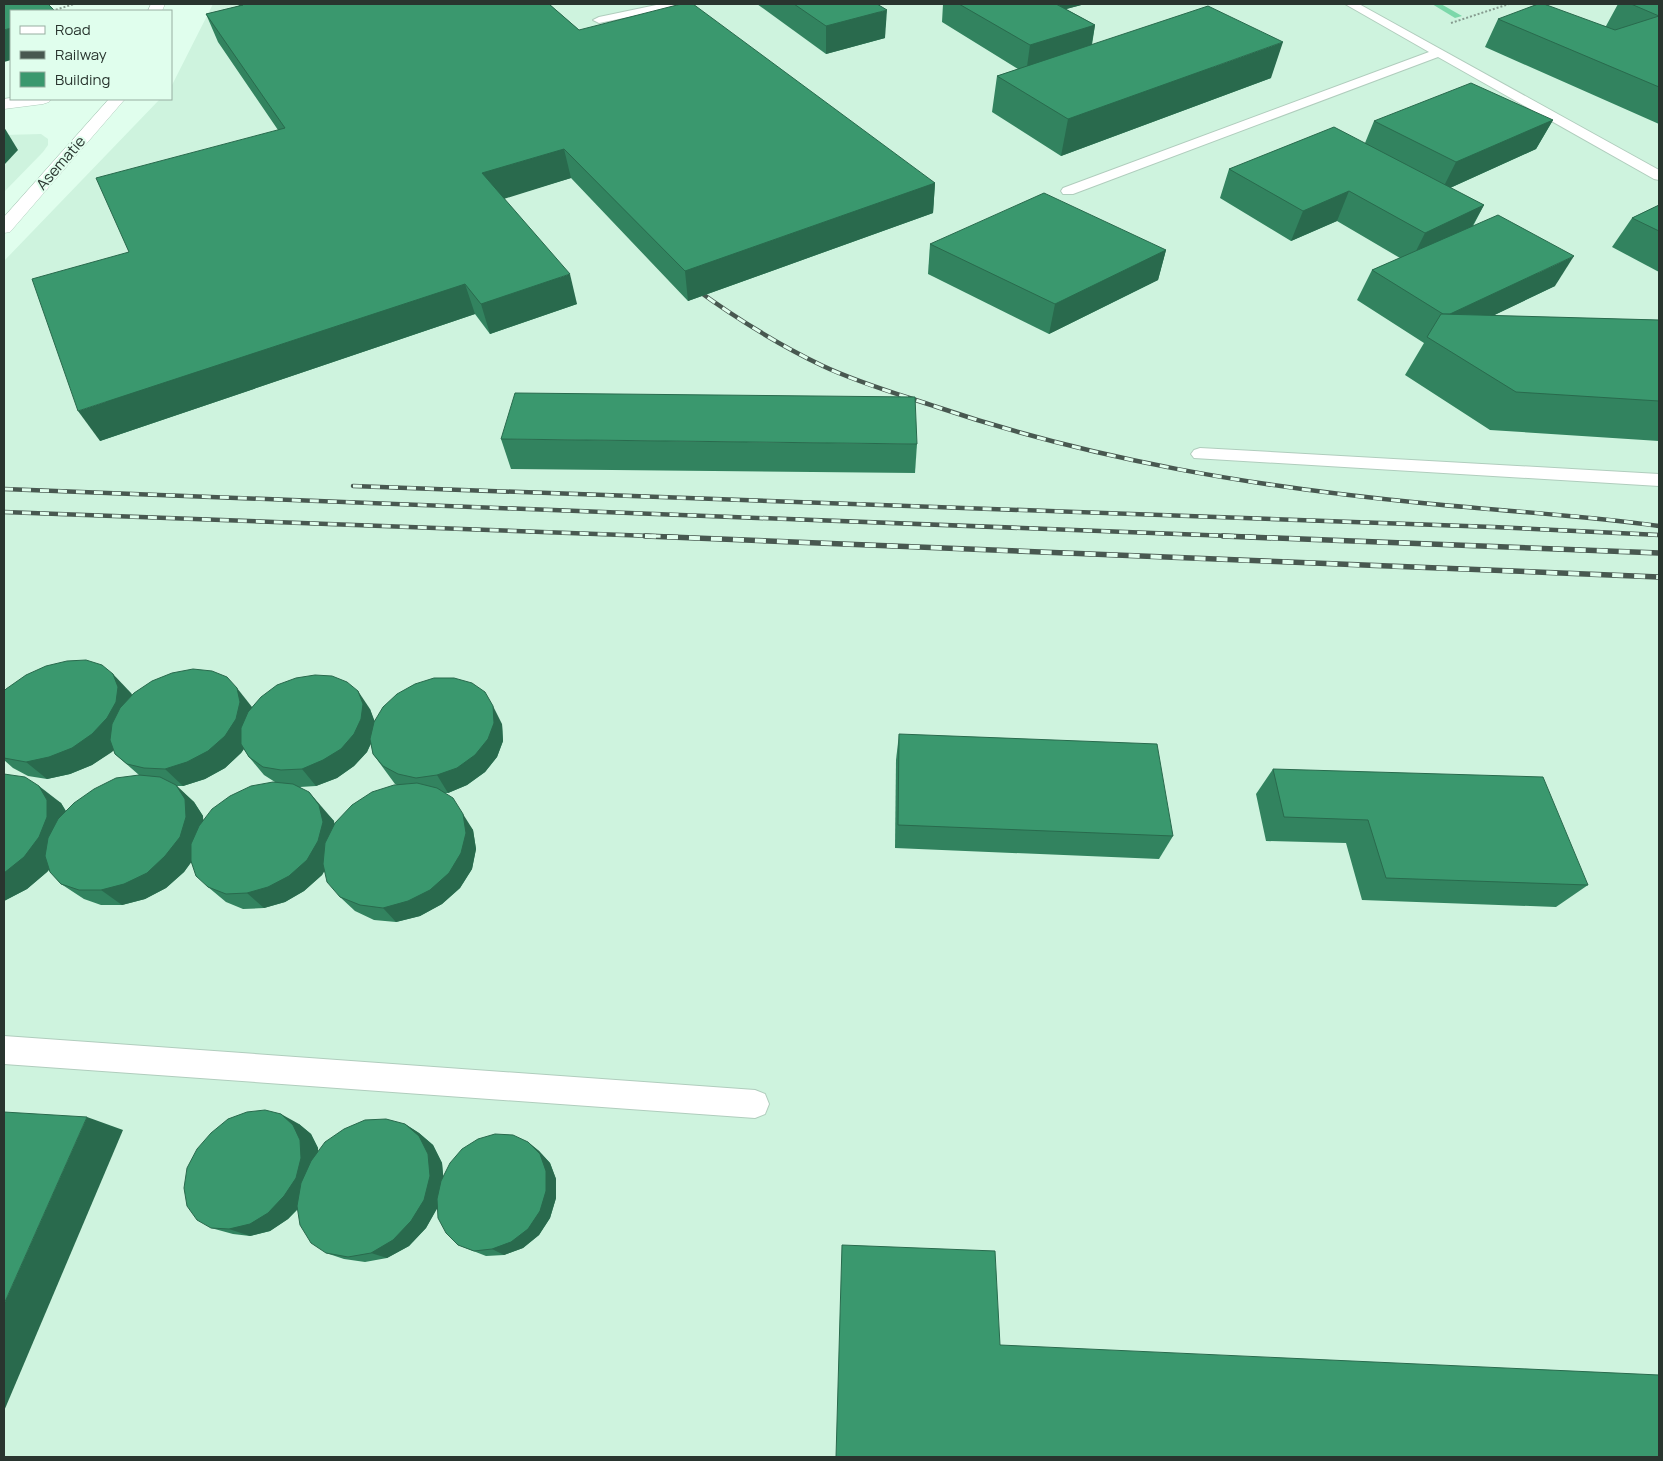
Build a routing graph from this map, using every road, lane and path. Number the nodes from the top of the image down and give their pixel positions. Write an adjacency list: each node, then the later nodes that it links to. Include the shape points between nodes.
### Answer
1 (74, 4): 5 (path)
2 (678, 4): 6 (lane)
3 (1351, 4): 7 (lane)
4 (1509, 4): 7 (path)
5 (55, 10)
6 (599, 20)
7 (1410, 37): 8 (lane)
8 (1438, 53): 12 (lane); 13 (lane)
9 (35, 100): 11 (street)
10 (116, 100): 14 (street, Asematie)
11 (4, 104)
12 (1659, 176)
13 (1068, 191)
14 (4, 228)
15 (1200, 454): 16 (lane)
16 (1659, 480)
17 (4, 1050): 18 (lane)
18 (754, 1104)

